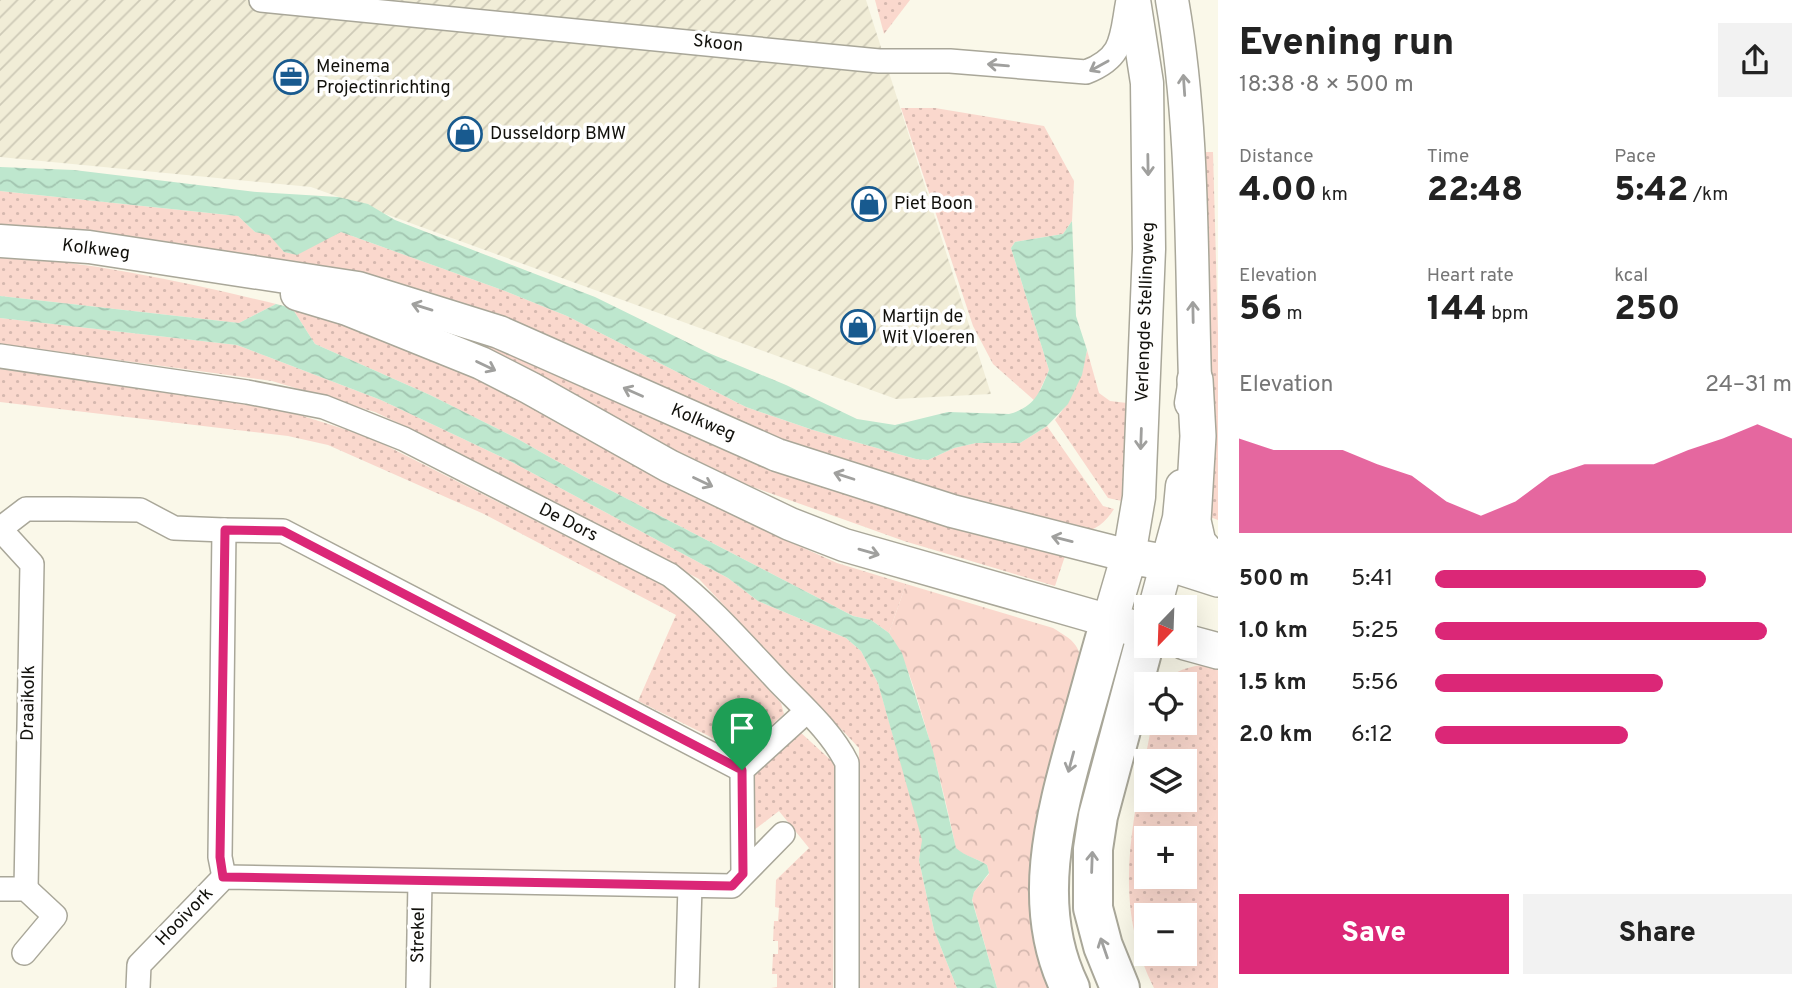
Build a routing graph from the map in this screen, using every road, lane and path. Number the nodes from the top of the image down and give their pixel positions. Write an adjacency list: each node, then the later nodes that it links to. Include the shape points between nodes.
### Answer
1 (261, 0): 2 (street, Skoon, one-way to 1, via 1113,57 1086,72 950,61 879,61)
2 (1128, 0)
3 (1134, 0): 11 (street, Verlengde Stellingweg, one-way to 11, via 1147,83 1149,249 1139,497)
4 (1172, 0): 8 (street, one-way to 4, via 1186,120)
5 (0, 241): 6 (street, Kolkweg, via 89,247)
6 (191, 264): 11 (street, Kolkweg, one-way to 6, via 952,511 777,455 499,332 430,309 346,286); 16 (street, Kolkweg, one-way to 16, via 347,309 481,363 669,466 812,533)
7 (0, 356): 21 (street, De Dors, via 324,407 404,439 670,575 699,598)
8 (1195, 380): 12 (street, via 1179,518); 13 (main road, via 1198,436 1193,521 1198,543)
9 (225, 530): 10 (street, Draaikolk, via 174,528 140,510 26,509); 22 (street, Draaikolk, via 283,531); 25 (street)
10 (4, 539): 29 (street, Draaikolk, via 32,564)
11 (1129, 555): 12 (main road, Kolkweg); 16 (main road, Verlengde Stellingweg)
12 (1168, 563): 14 (main road, Kolkweg); 15 (street)
13 (1218, 566)
14 (1218, 579)
15 (1159, 595)
16 (1110, 621): 17 (main road, Kolkweg); 35 (highway, one-way to 35, via 1063,790 1048,879 1055,951)
17 (1134, 630)
18 (1197, 645): 19 (main road)
19 (1218, 651)
20 (1140, 658): 36 (highway, one-way to 20, via 1093,908 1093,849)
21 (807, 711): 22 (street); 34 (street, De Dors, via 838,745 847,763)
22 (742, 770): 24 (street)
23 (783, 834): 24 (street, Hooivork)
24 (743, 874): 27 (street, Hooivork, via 732,886)
25 (223, 877): 26 (street, Hooivork); 31 (street, Hooivork, via 139,965)
26 (420, 881): 27 (street, Hooivork); 32 (street, Strekel)
27 (690, 886): 33 (street)
28 (0, 889): 29 (street)
29 (26, 889): 30 (street, via 55,916)
30 (24, 953)
31 (138, 988)
32 (418, 988)
33 (687, 988)
34 (847, 988)
35 (1070, 988)
36 (1120, 988)

